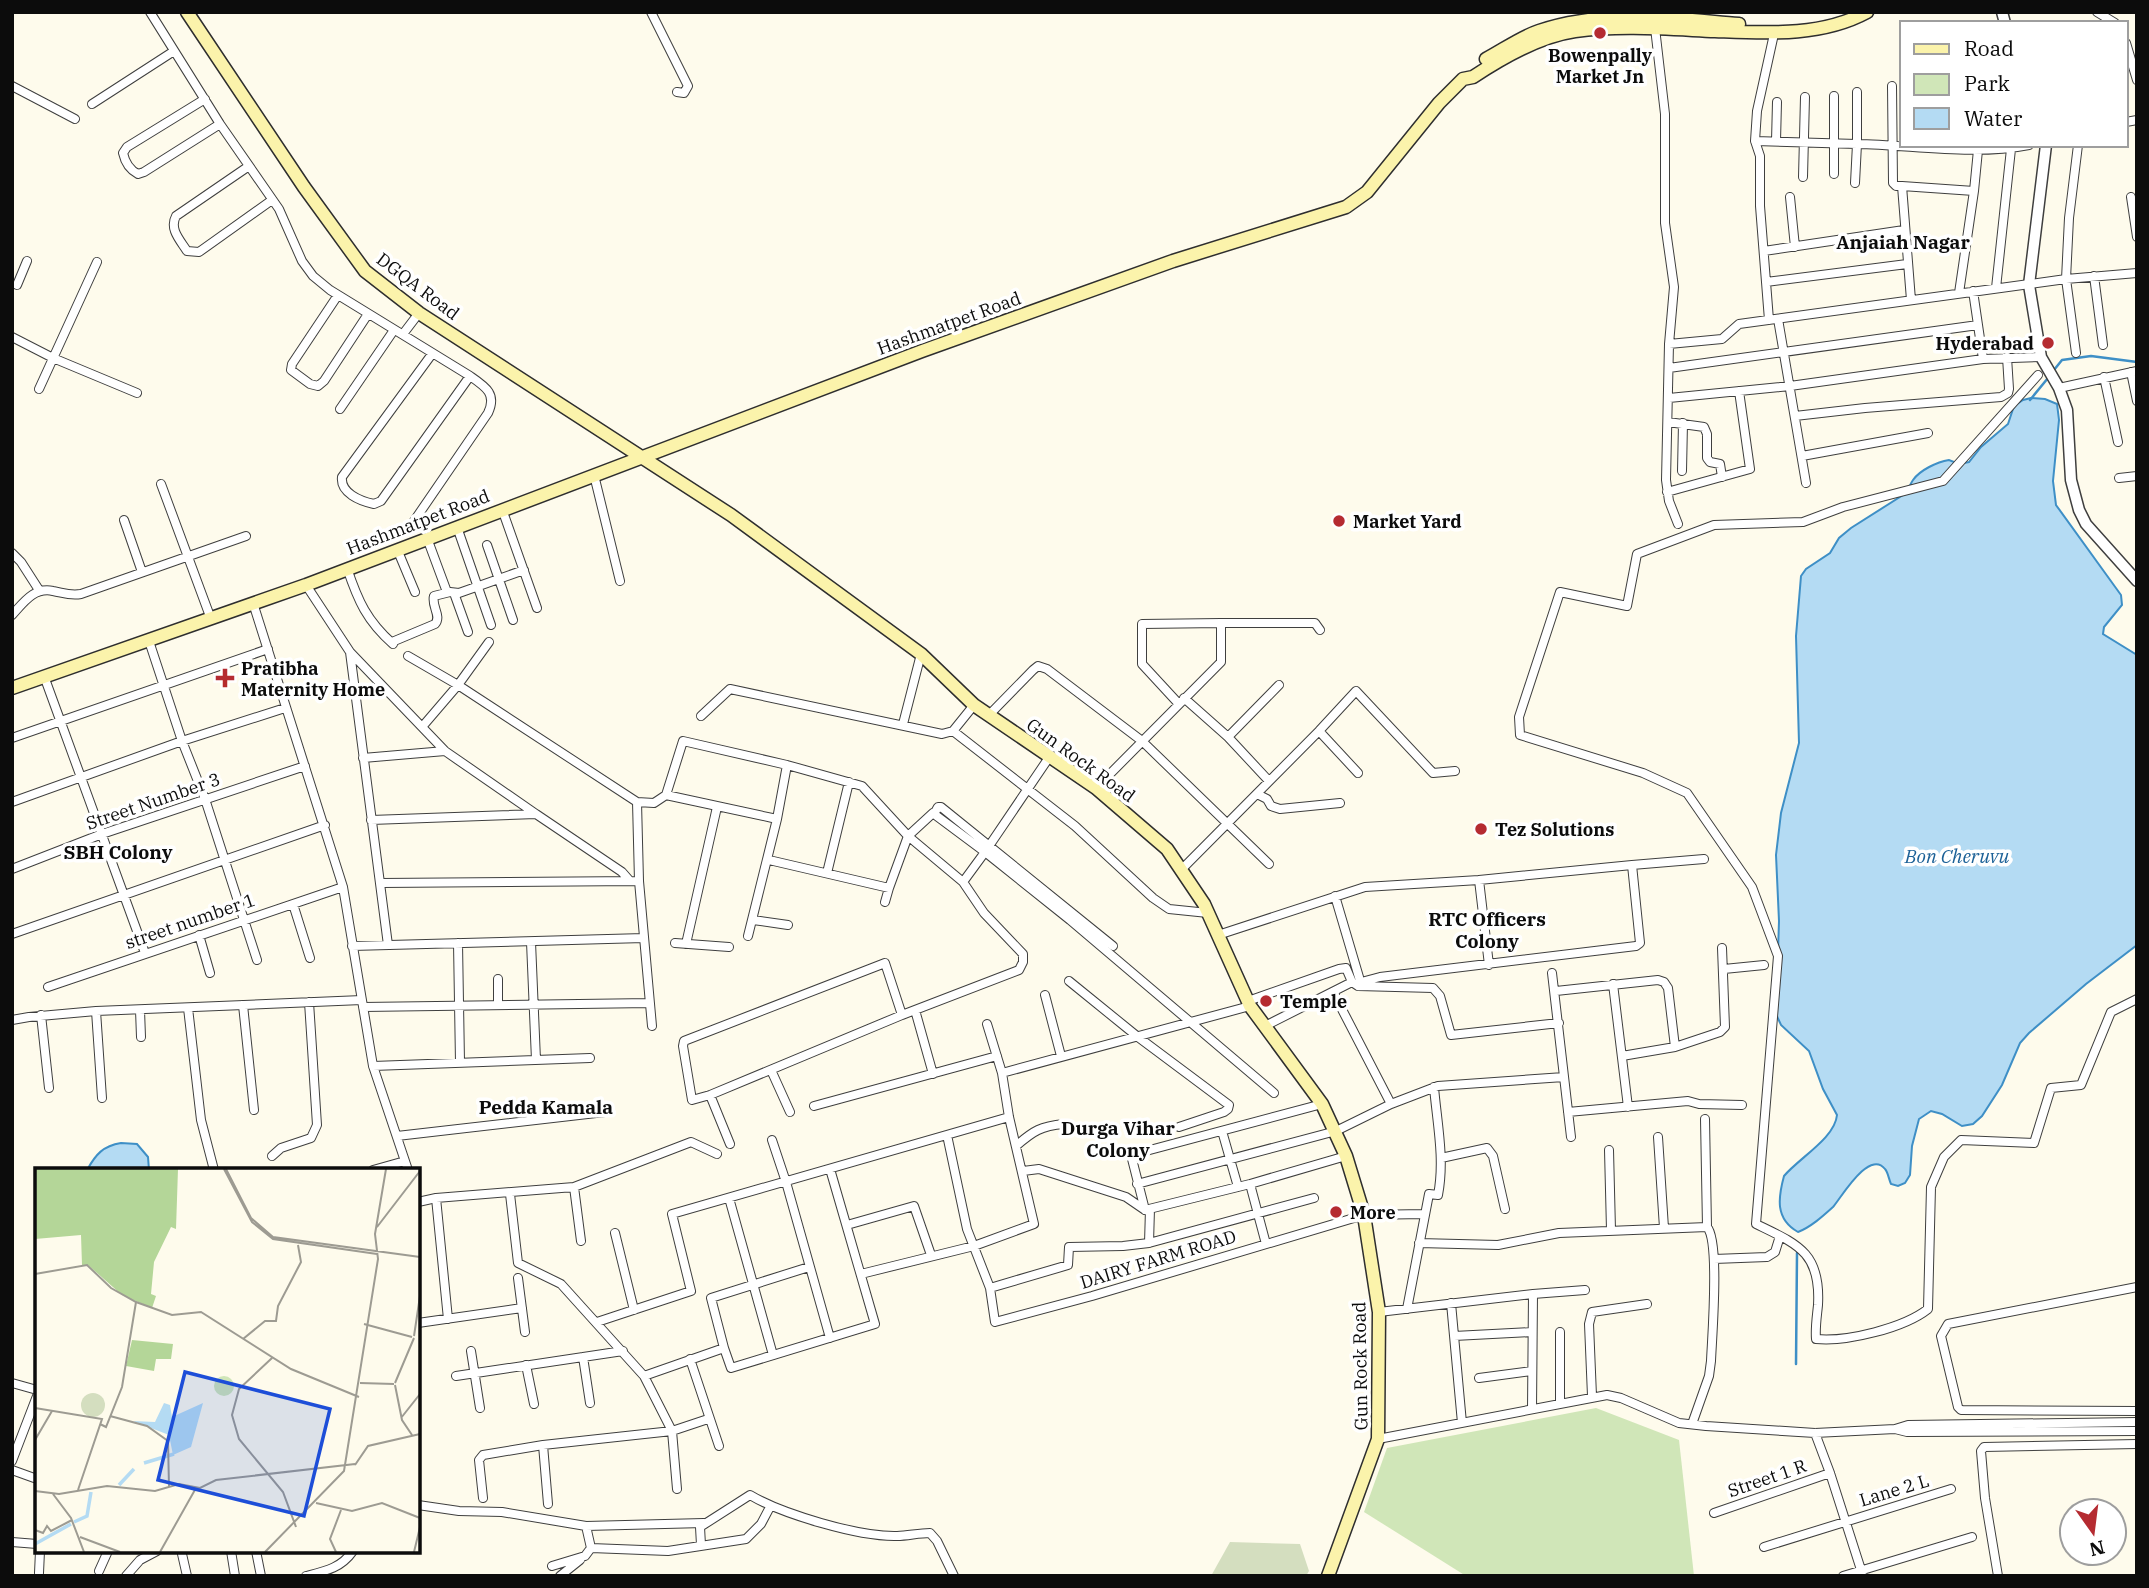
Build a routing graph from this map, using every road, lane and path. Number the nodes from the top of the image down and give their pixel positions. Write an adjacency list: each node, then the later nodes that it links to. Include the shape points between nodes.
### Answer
1 (150, 12): 13 (street)
2 (187, 12): 68 (main road, DGQA Road, via 365,271)
3 (651, 12): 17 (street, via 688,86 684,93)
4 (1851, 12): 9 (main road)
5 (1867, 12): 9 (main road)
6 (2096, 12): 8 (street)
7 (1589, 21): 9 (main road, via 1652,17); 10 (main road); 101 (main road, Hashmatpet Road, via 1538,31 1467,71 1367,192 1346,207 1173,261)
8 (2112, 21)
9 (1816, 25): 11 (main road)
10 (1655, 28): 11 (main road); 74 (street, via 1665,114 1665,223 1674,287)
11 (1774, 34): 26 (street)
12 (2128, 50): 14 (street)
13 (174, 51): 21 (street); 23 (street)
14 (2137, 80)
15 (12, 86): 24 (street)
16 (1892, 86): 31 (street)
17 (677, 92)
18 (1857, 92): 30 (street)
19 (1834, 96): 29 (street)
20 (1805, 97): 28 (street)
21 (205, 99): 25 (street); 25 (street, via 127,147 124,159 132,171 144,172)
22 (1777, 102): 27 (street)
23 (92, 104)
24 (75, 119)
25 (220, 124): 39 (street)
26 (1755, 141): 27 (street); 52 (street, via 1760,156)
27 (1776, 141): 28 (street)
28 (1804, 141): 29 (street); 41 (street)
29 (1835, 143): 30 (street); 40 (street)
30 (1857, 144): 31 (street); 42 (street)
31 (1894, 145): 32 (street); 43 (street, via 1893,183)
32 (1900, 145)
33 (1928, 147): 38 (street)
34 (2020, 147): 37 (street)
35 (2046, 147): 61 (street)
36 (2078, 147): 58 (street)
37 (2011, 149): 38 (street); 62 (street)
38 (1978, 150): 44 (street)
39 (249, 166): 47 (street); 47 (street, via 176,216 173,228 187,251 200,252)
40 (1834, 174)
41 (1803, 177)
42 (1855, 183)
43 (1902, 186): 44 (street); 48 (street)
44 (1974, 191): 64 (street)
45 (1790, 197): 51 (street)
46 (2131, 197): 49 (street)
47 (272, 200): 66 (street, via 302,261)
48 (1905, 230): 51 (street); 55 (street)
49 (2136, 230): 50 (street)
50 (2137, 237)
51 (1795, 247): 52 (street)
52 (1764, 251): 59 (street)
53 (27, 261): 60 (street)
54 (97, 262): 80 (street)
55 (1906, 264): 59 (street); 67 (street)
56 (2137, 272): 57 (street)
57 (2094, 276): 58 (street); 75 (street)
58 (2066, 279): 61 (street); 77 (street)
59 (1766, 282): 70 (street)
60 (15, 284): 65 (street)
61 (2029, 285): 62 (street); 82 (street)
62 (1996, 288): 63 (street)
63 (1973, 291): 64 (street); 71 (street)
64 (1959, 293): 67 (street)
65 (12, 295)
66 (338, 295): 69 (street); 69 (street, via 292,364 294,374 318,386)
67 (1911, 300): 70 (street)
68 (419, 313): 72 (street); 101 (main road, DGQA Road)
69 (368, 314): 72 (street)
70 (1774, 319): 74 (street, via 1739,324 1722,339); 76 (street)
71 (1978, 325): 76 (street); 81 (street)
72 (399, 332): 78 (street); 95 (street)
73 (12, 337): 80 (street)
74 (1670, 344): 83 (street)
75 (2103, 345)
76 (1784, 352): 83 (street); 89 (street)
77 (2076, 353)
78 (432, 354): 86 (street); 86 (street, via 342,477 344,490 364,502 381,500)
79 (2007, 357): 81 (street); 82 (street); 96 (street, via 2009,389 2001,397)
80 (52, 358): 90 (street); 92 (street)
81 (1983, 359): 89 (street)
82 (2044, 361): 88 (street)
83 (1669, 368): 93 (street)
84 (2134, 371): 87 (street); 94 (street)
85 (2038, 375): 340 (street, via 1943,481 1804,522 1714,525 1637,554 1626,606 1560,592 1519,717 1520,735 1643,773 1687,793 1752,887 1778,956 1756,1224)
86 (471, 376): 113 (street, via 490,391 491,405)
87 (2105, 377): 88 (street); 100 (street)
88 (2058, 384): 127 (street, via 2067,410 2072,491 2079,510)
89 (1790, 386): 91 (street); 96 (street)
90 (39, 388)
91 (1739, 391): 93 (street); 106 (street, via 1751,469)
92 (137, 393)
93 (1669, 398): 97 (street)
94 (2137, 401)
95 (341, 409)
96 (1796, 416): 102 (street)
97 (1668, 422): 98 (street); 110 (street)
98 (1683, 423): 103 (street); 106 (street, via 1705,429 1707,458 1720,464)
99 (1928, 433): 102 (street)
100 (2118, 442)
101 (643, 456): 104 (main road, Hashmatpet Road); 146 (main road, Gun Rock Road)
102 (1802, 456): 108 (street)
103 (1682, 471)
104 (594, 475): 111 (main road, Hashmatpet Road); 126 (street)
105 (2137, 476): 107 (street)
106 (1722, 477): 110 (street)
107 (2119, 478)
108 (1807, 483)
109 (161, 484): 121 (street)
110 (1667, 492): 114 (street)
111 (502, 509): 115 (main road, Hashmatpet Road); 123 (street)
112 (124, 520): 124 (street)
113 (414, 521)
114 (1678, 524)
115 (457, 527): 117 (main road, Hashmatpet Road); 129 (street)
116 (246, 536): 121 (street)
117 (427, 538): 119 (main road, Hashmatpet Road); 132 (street)
118 (487, 545): 125 (street)
119 (397, 549): 122 (main road, Hashmatpet Road); 131 (street)
120 (12, 553): 130 (street)
121 (188, 557): 124 (street); 136 (street)
122 (347, 568): 128 (main road, Hashmatpet Road); 132 (street, via 364,611 394,644 435,624 438,616 433,598)
123 (524, 570): 125 (street); 134 (street)
124 (142, 572): 130 (street, via 81,594)
125 (498, 579): 129 (street); 137 (street)
126 (621, 581)
127 (2137, 581)
128 (306, 584): 133 (main road, Hashmatpet Road); 145 (street)
129 (479, 585): 132 (street); 139 (street)
130 (39, 590): 135 (street)
131 (415, 592)
132 (451, 593): 141 (street)
133 (253, 603): 136 (main road, Hashmatpet Road); 144 (street)
134 (537, 608)
135 (12, 615)
136 (211, 618): 142 (main road, Hashmatpet Road)
137 (513, 620)
138 (1221, 624): 140 (street, via 1315,623); 153 (street, via 1220,662); 153 (street, via 1142,624 1142,664)
139 (491, 625)
140 (1320, 630)
141 (468, 632)
142 (149, 640): 148 (main road, Hashmatpet Road); 151 (street)
143 (489, 642): 149 (street)
144 (268, 649): 151 (street); 155 (street)
145 (350, 652): 160 (street); 169 (street)
146 (920, 654): 154 (main road, Gun Rock Road); 159 (street)
147 (408, 656): 149 (street)
148 (44, 676): 152 (main road, Hashmatpet Road); 158 (street)
149 (458, 685): 160 (street); 183 (street)
150 (1279, 685): 163 (street)
151 (166, 687): 158 (street); 165 (street)
152 (12, 688)
153 (1181, 700): 163 (street); 166 (street)
154 (974, 705): 156 (main road, Gun Rock Road); 161 (street)
155 (285, 708): 165 (street); 171 (street)
156 (989, 715): 166 (street, via 1038,666); 168 (main road, Gun Rock Road)
157 (701, 716): 159 (street, via 730,689)
158 (60, 720): 164 (street); 174 (street)
159 (903, 724): 161 (street, via 942,734)
160 (422, 727): 167 (street)
161 (953, 731): 177 (street)
162 (1319, 731): 172 (street, via 1356,691 1433,773); 173 (street); 175 (street)
163 (1228, 737): 175 (street)
164 (12, 738)
165 (182, 741): 174 (street); 181 (street)
166 (1142, 741): 178 (street); 189 (street)
167 (445, 751): 169 (street); 186 (street)
168 (1050, 756): 177 (street); 178 (main road, Gun Rock Road)
169 (363, 758): 188 (street)
170 (787, 765): 176 (street); 180 (street, via 682,741); 187 (street)
171 (305, 766): 181 (street, Street Number 3); 190 (street)
172 (1455, 771)
173 (1358, 773)
174 (80, 776): 182 (street); 191 (street)
175 (1269, 781): 179 (street)
176 (849, 782): 192 (street, via 862,786); 201 (street)
177 (1028, 788): 193 (street); 213 (street, via 1153,898 1169,909)
178 (1096, 788): 200 (main road, Gun Rock Road, via 1167,849)
179 (1257, 794): 184 (street, via 1280,809); 189 (street)
180 (666, 796): 183 (street, via 654,803); 185 (street)
181 (205, 799): 191 (street, Street Number 3); 194 (street)
182 (12, 802)
183 (636, 802): 204 (street)
184 (1340, 803)
185 (717, 807): 187 (street); 225 (street)
186 (536, 814): 188 (street); 202 (street)
187 (777, 819): 196 (street)
188 (371, 820): 206 (street)
189 (1229, 822): 197 (street); 200 (street)
190 (325, 825): 194 (street); 207 (street)
191 (102, 834): 199 (street, Street Number 3); 209 (street)
192 (908, 836): 193 (street, via 933,813); 205 (street); 208 (street)
193 (987, 849): 205 (street); 228 (street); 263 (street)
194 (223, 859): 209 (street); 214 (street)
195 (1704, 859): 198 (street)
196 (769, 860): 201 (street); 215 (street)
197 (1269, 864)
198 (1632, 865): 203 (street); 234 (street, via 1638,945)
199 (12, 869)
200 (1181, 870): 213 (main road, Gun Rock Road)
201 (827, 873): 208 (street)
202 (629, 880): 204 (street); 206 (street)
203 (1479, 880): 210 (street, via 1365,887); 234 (street)
204 (639, 881): 221 (street)
205 (963, 882): 258 (street, via 984,913 1023,954 1023,962 1019,970)
206 (381, 883): 226 (street)
207 (343, 887): 212 (street, street number 1); 227 (street)
208 (889, 888): 211 (street)
209 (123, 896): 217 (street); 231 (street)
210 (1335, 896): 219 (street); 241 (street)
211 (885, 902)
212 (293, 904): 214 (street, street number 1); 232 (street)
213 (1208, 913): 219 (main road, Gun Rock Road)
214 (244, 920): 218 (street, street number 1); 233 (street)
215 (753, 920): 216 (street); 220 (street)
216 (788, 925)
217 (12, 934)
218 (199, 935): 231 (street, street number 1); 237 (street)
219 (1218, 935): 252 (main road, Gun Rock Road)
220 (748, 936)
221 (644, 938): 222 (street); 249 (street)
222 (531, 942): 223 (street); 254 (street)
223 (458, 943): 226 (street); 255 (street)
224 (675, 943): 225 (street)
225 (686, 944): 229 (street)
226 (388, 945): 227 (street)
227 (352, 946): 250 (street)
228 (1113, 946)
229 (729, 947)
230 (1722, 948): 236 (street)
231 (145, 953): 243 (street, street number 1)
232 (310, 957)
233 (257, 960)
234 (1489, 965): 241 (street, via 1380,977)
235 (1764, 965): 236 (street)
236 (1724, 969): 270 (street, via 1725,1027)
237 (210, 973)
238 (1552, 973): 244 (street)
239 (498, 979): 251 (street)
240 (1069, 981): 269 (street)
241 (1357, 984): 245 (street); 252 (street, via 1346,968 1339,969); 264 (street, via 1433,988 1440,996 1451,1035)
242 (1614, 985): 244 (street); 270 (street, via 1664,982); 273 (street)
243 (48, 988)
244 (1556, 991): 264 (street)
245 (1333, 992): 267 (street); 288 (street)
246 (1045, 995): 272 (street)
247 (2137, 999): 340 (street, via 2111,1012 2081,1085 2051,1088 2034,1143 1961,1140 1944,1157 1931,1187 1928,1309 1923,1313 1880,1331 1816,1339 1818,1302 1810,1259 1800,1246)
248 (309, 1002): 250 (street); 253 (street); 312 (street, via 317,1125 310,1139 281,1148)
249 (650, 1003): 254 (street); 266 (street)
250 (362, 1004): 255 (street); 277 (street)
251 (498, 1004): 254 (street); 255 (street)
252 (1249, 1004): 263 (street); 267 (main road, Gun Rock Road)
253 (243, 1005): 256 (street); 292 (street)
254 (534, 1005): 275 (street)
255 (461, 1006): 276 (street)
256 (188, 1008): 257 (street); 317 (street, via 201,1120)
257 (140, 1010): 259 (street); 268 (street)
258 (915, 1010): 261 (street); 280 (street)
259 (96, 1011): 260 (street); 286 (street)
260 (41, 1015): 262 (street); 283 (street)
261 (902, 1015): 278 (street); 285 (street, via 885,963 684,1041 692,1100)
262 (12, 1020)
263 (1189, 1021): 269 (street); 284 (street)
264 (1559, 1023): 281 (street)
265 (987, 1024): 271 (street)
266 (652, 1026)
267 (1265, 1026): 287 (main road, Gun Rock Road)
268 (141, 1037)
269 (1138, 1037): 272 (street); 296 (street, via 1229,1105)
270 (1675, 1047): 273 (street)
271 (997, 1056): 279 (street); 280 (street)
272 (1061, 1056): 279 (street)
273 (1622, 1056): 291 (street)
274 (590, 1058): 275 (street)
275 (536, 1060): 276 (street)
276 (460, 1062): 277 (street)
277 (373, 1066): 304 (street)
278 (771, 1070): 285 (street); 294 (street)
279 (1002, 1073): 297 (street)
280 (933, 1074): 290 (street)
281 (1564, 1077): 282 (street); 295 (street)
282 (1434, 1087): 288 (street); 314 (street)
283 (49, 1088)
284 (1274, 1093)
285 (710, 1095): 308 (street)
286 (102, 1098)
287 (1322, 1104): 301 (main road, Gun Rock Road); 302 (street)
288 (1391, 1104): 301 (street)
289 (1742, 1105): 291 (street, via 1688,1101)
290 (814, 1106)
291 (1628, 1107): 295 (street)
292 (254, 1110)
293 (604, 1112): 304 (street)
294 (790, 1112)
295 (1568, 1112): 305 (street)
296 (1213, 1115): 300 (street); 302 (street)
297 (1009, 1117): 303 (street); 309 (street)
298 (1704, 1119): 336 (street)
299 (1064, 1124): 309 (street, via 1046,1125)
300 (1179, 1126)
301 (1336, 1131): 313 (main road, Gun Rock Road); 315 (street)
302 (1220, 1132): 315 (street); 321 (street, via 1131,1155)
303 (947, 1135): 318 (street); 345 (street)
304 (397, 1136): 316 (street)
305 (1571, 1137)
306 (1658, 1137): 337 (street)
307 (772, 1140): 320 (street)
308 (730, 1144)
309 (1016, 1146): 319 (street)
310 (1609, 1150): 338 (street)
311 (717, 1154): 323 (street, via 691,1142)
312 (272, 1156)
313 (1346, 1156): 322 (street); 334 (main road, Gun Rock Road)
314 (1441, 1158): 330 (street, via 1487,1148); 333 (street, via 1437,1195 1429,1194)
315 (1230, 1159): 321 (street); 324 (street)
316 (407, 1166)
317 (213, 1168)
318 (830, 1169): 320 (street); 335 (street)
319 (1023, 1171): 331 (street, via 1039,1169 1126,1197); 345 (street, via 1034,1224)
320 (786, 1182): 327 (street); 348 (street)
321 (1137, 1184): 331 (street)
322 (1250, 1184): 324 (street); 332 (street)
323 (574, 1187): 325 (street); 341 (street)
324 (1238, 1187): 331 (street)
325 (510, 1194): 326 (street); 363 (street, via 518,1263 561,1284)
326 (436, 1198): 329 (street); 362 (street)
327 (729, 1198): 351 (street); 360 (street, via 672,1214 691,1291)
328 (1314, 1198): 332 (street)
329 (420, 1202)
330 (1505, 1209)
331 (1147, 1210): 342 (street)
332 (1257, 1212): 342 (street); 344 (street)
333 (1424, 1214): 334 (street, DAIRY FARM ROAD); 343 (street)
334 (1364, 1215): 344 (street, DAIRY FARM ROAD); 361 (main road, Gun Rock Road)
335 (847, 1225): 346 (street, via 915,1206); 349 (street)
336 (1707, 1227): 337 (street); 347 (street, via 1713,1238)
337 (1664, 1228): 338 (street)
338 (1611, 1230): 343 (street, via 1559,1233 1498,1245)
339 (615, 1233): 360 (street)
340 (1780, 1236): 347 (street, via 1767,1257)
341 (581, 1241)
342 (1149, 1243): 353 (street, via 1069,1247 1068,1265)
343 (1419, 1243): 359 (street)
344 (1266, 1244): 353 (street, DAIRY FARM ROAD, via 995,1322)
345 (974, 1246): 346 (street); 353 (street)
346 (931, 1255): 349 (street)
347 (1714, 1259): 397 (street, via 1712,1361)
348 (809, 1267): 351 (street); 369 (street)
349 (861, 1274): 369 (street, via 876,1324)
350 (518, 1278): 358 (street)
351 (753, 1285): 370 (street, via 710,1298); 373 (street)
352 (2137, 1287): 392 (street, via 1948,1324 1941,1336 1959,1409)
353 (990, 1288)
354 (1585, 1290): 355 (street)
355 (1533, 1294): 356 (street); 366 (street)
356 (1451, 1303): 359 (street); 368 (street)
357 (1647, 1304): 384 (street, via 1592,1312)
358 (522, 1308): 362 (street); 365 (street)
359 (1407, 1309): 361 (street)
360 (634, 1310): 363 (street)
361 (1379, 1312): 405 (main road, Gun Rock Road)
362 (448, 1319): 364 (street)
363 (597, 1322): 372 (street)
364 (420, 1323)
365 (525, 1332)
366 (1532, 1332): 368 (street); 377 (street)
367 (1560, 1332): 387 (street)
368 (1454, 1336): 396 (street)
369 (830, 1338): 373 (street)
370 (724, 1348): 373 (street, via 731,1368); 375 (street)
371 (471, 1351): 378 (street)
372 (623, 1351): 374 (street); 380 (street)
373 (773, 1355)
374 (583, 1357): 376 (street); 386 (street)
375 (690, 1359): 380 (street); 394 (street)
376 (526, 1365): 378 (street); 388 (street)
377 (1532, 1371): 381 (street); 390 (street)
378 (474, 1373): 379 (street); 389 (street)
379 (456, 1376)
380 (644, 1376): 401 (street)
381 (1479, 1378)
382 (12, 1383): 383 (street)
383 (35, 1389)
384 (1592, 1396): 387 (street); 397 (street, via 1621,1398 1679,1423)
385 (35, 1401): 411 (street)
386 (590, 1403)
387 (1560, 1403): 390 (street)
388 (534, 1404)
389 (480, 1408)
390 (1532, 1409): 396 (street)
391 (2031, 1409): 392 (street); 393 (street); 398 (street)
392 (2016, 1410): 398 (street)
393 (2137, 1411)
394 (708, 1419): 401 (street); 409 (street)
395 (2137, 1422): 398 (street)
396 (1462, 1423): 405 (street)
397 (1692, 1424): 402 (street)
398 (2024, 1426): 399 (street); 400 (street); 404 (street)
399 (1941, 1428): 402 (street, via 1908,1425); 403 (street)
400 (2137, 1431)
401 (672, 1432): 407 (street); 415 (street)
402 (1815, 1433): 413 (street)
403 (1974, 1433): 404 (street); 410 (street, via 1983,1439)
404 (2007, 1433): 408 (street, via 1996,1438)
405 (1378, 1438): 450 (main road, Gun Rock Road)
406 (2137, 1444): 408 (street)
407 (543, 1445): 417 (street, via 483,1455 479,1460); 418 (street)
408 (1996, 1446): 410 (street)
409 (719, 1447)
410 (1984, 1447): 452 (street, via 1985,1498)
411 (12, 1461)
412 (12, 1471): 414 (street)
413 (1830, 1473): 421 (street, Street 1 R); 422 (street)
414 (35, 1478)
415 (677, 1489)
416 (1951, 1489): 422 (street, Lane 2 L)
417 (483, 1498)
418 (548, 1504)
419 (420, 1505): 424 (street)
420 (770, 1507): 423 (street, via 750,1495); 428 (street, via 746,1539); 449 (street, via 868,1533 930,1533)
421 (1714, 1513)
422 (1845, 1521): 429 (street, Lane 2 L); 442 (street)
423 (704, 1523): 424 (street); 428 (street, via 699,1533)
424 (586, 1526): 430 (street)
425 (1972, 1537): 442 (street)
426 (12, 1542): 427 (street)
427 (35, 1544)
428 (701, 1545): 430 (street, via 668,1551)
429 (1764, 1547)
430 (591, 1548): 438 (street)
431 (40, 1553): 441 (street)
432 (106, 1553): 440 (street)
433 (153, 1553): 443 (street)
434 (182, 1553): 444 (street)
435 (231, 1553): 445 (street)
436 (256, 1553): 446 (street)
437 (352, 1553): 447 (street, via 330,1570)
438 (586, 1556): 439 (street); 448 (street)
439 (552, 1566)
440 (99, 1571)
441 (39, 1573)
442 (1862, 1573): 451 (street)
443 (126, 1576)
444 (187, 1576)
445 (235, 1576)
446 (261, 1576)
447 (306, 1576)
448 (560, 1576)
449 (954, 1576)
450 (1328, 1576)
451 (1843, 1576)
452 (1998, 1576)

